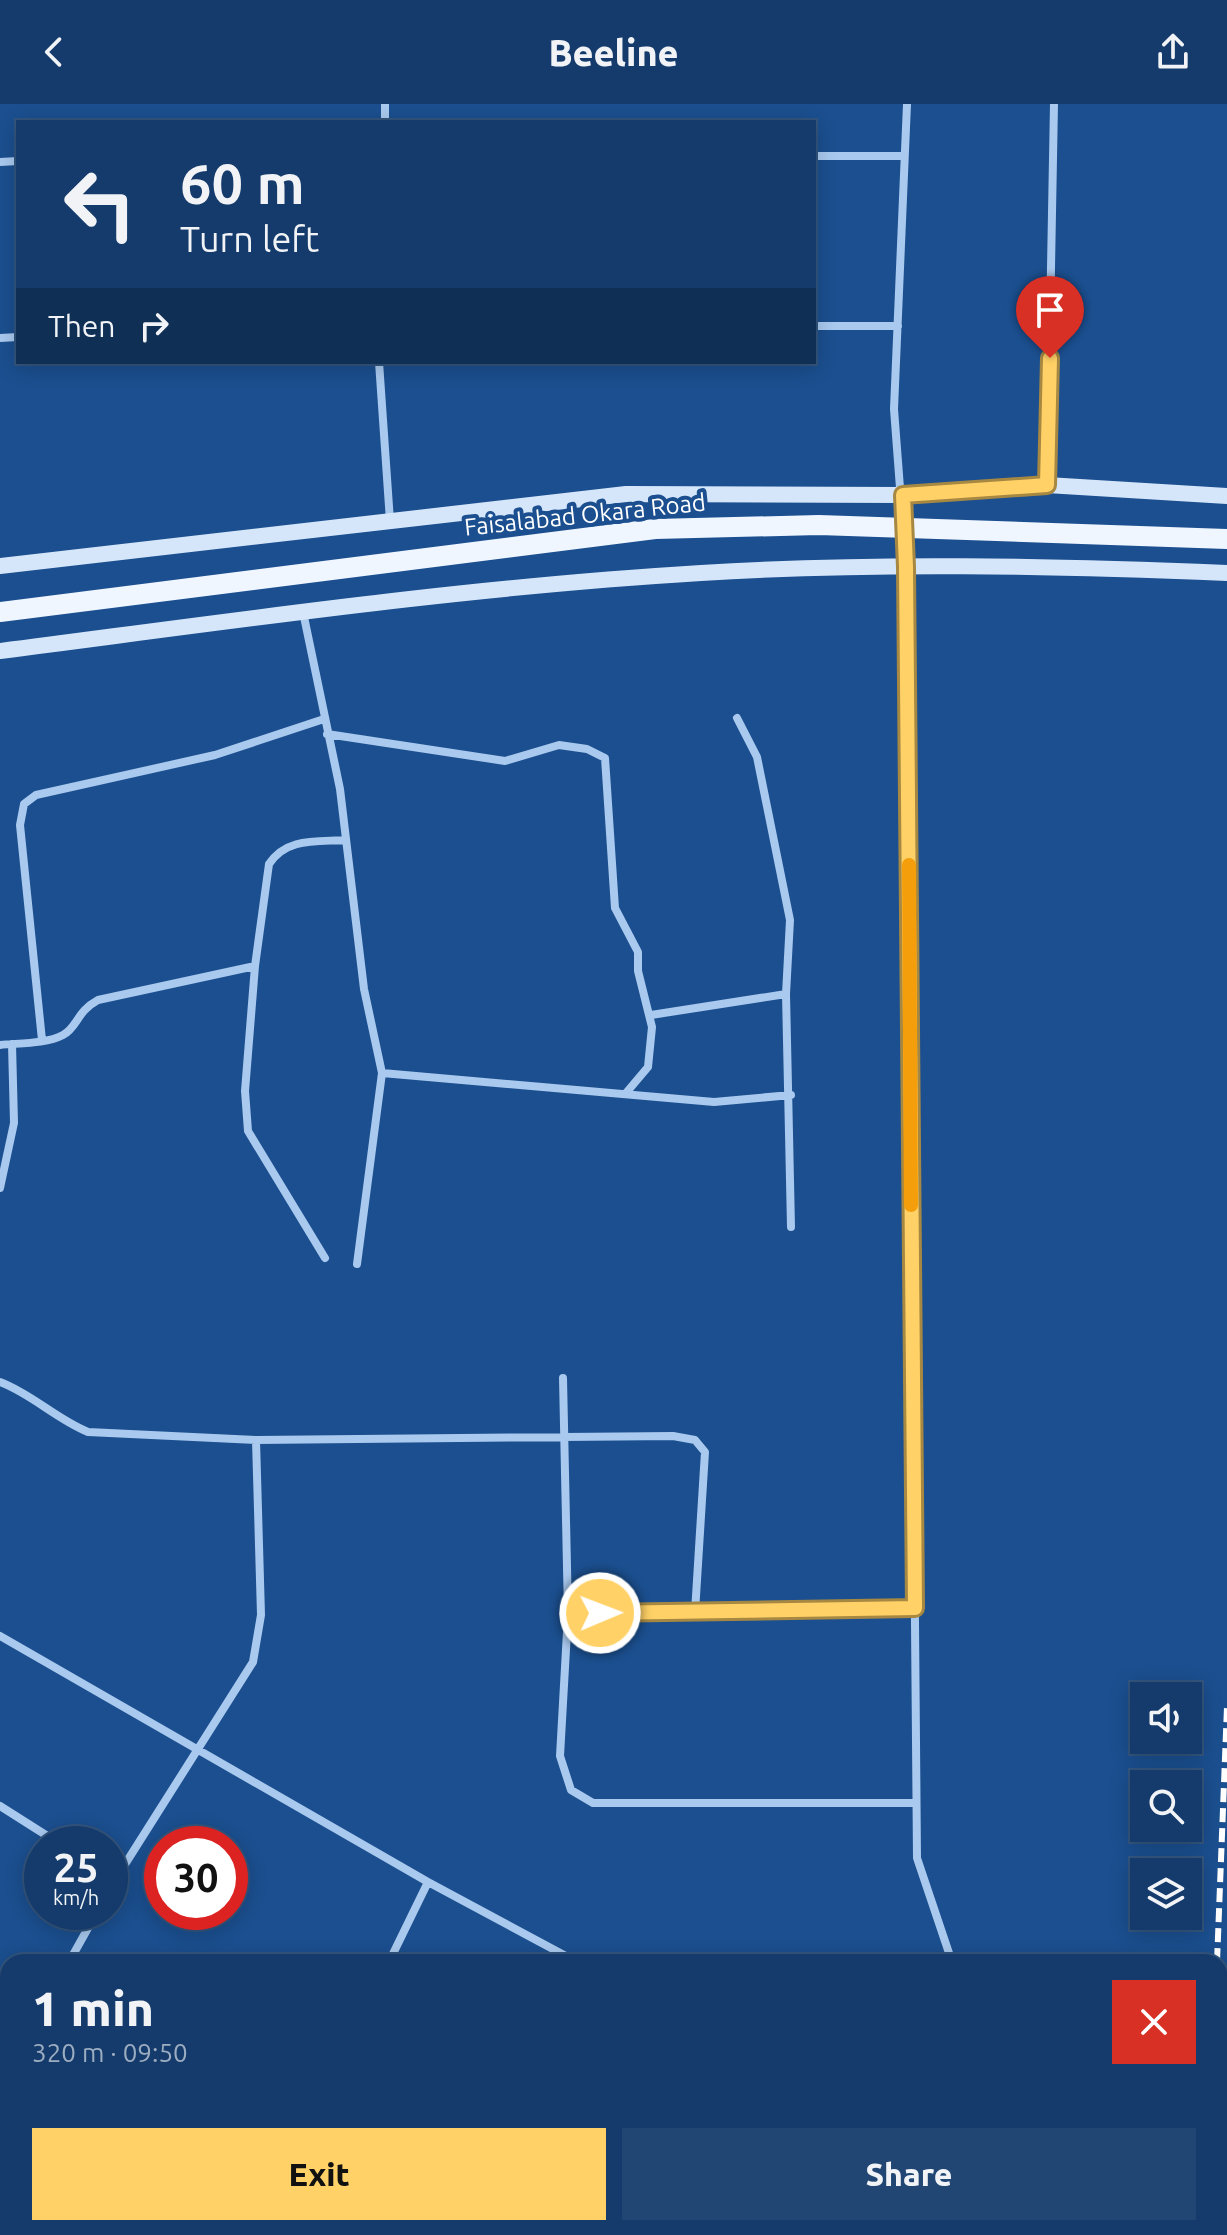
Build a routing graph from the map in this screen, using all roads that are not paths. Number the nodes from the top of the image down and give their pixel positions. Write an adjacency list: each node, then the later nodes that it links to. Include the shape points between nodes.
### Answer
1 (907, 104): 4 (street)
2 (1054, 104): 8 (street)
3 (816, 156): 4 (street)
4 (904, 156): 6 (street)
5 (816, 326): 6 (street)
6 (898, 326): 9 (street, via 894,409)
7 (379, 364): 11 (street)
8 (1047, 485): 9 (main road); 10 (main road)
9 (903, 495): 11 (main road, via 626,494); 14 (street)
10 (1227, 496)
11 (390, 522): 13 (main road)
12 (1227, 539): 16 (main road, Faisalabad Okara Road, via 819,525 655,529)
13 (0, 566)
14 (906, 567): 15 (main road); 17 (main road, via 700,573); 40 (street)
15 (1227, 573)
16 (0, 612)
17 (303, 612): 18 (main road); 20 (street)
18 (0, 651)
19 (737, 718): 24 (street, via 757,757 790,920)
20 (324, 719): 21 (street); 26 (street, via 215,755 36,795 24,804 20,825)
21 (327, 734): 22 (street); 25 (street, via 505,761 559,745 605,758 615,908 638,952)
22 (346, 840): 23 (street, via 289,844 278,850 269,864); 29 (street, via 364,989)
23 (255, 966): 26 (street, via 98,1000 82,1009 62,1036); 34 (street, via 245,1091 248,1131)
24 (786, 994): 25 (street); 31 (street)
25 (651, 1015): 30 (street, via 648,1067)
26 (42, 1040): 27 (street)
27 (12, 1044): 28 (street); 32 (street, via 14,1123)
28 (0, 1045)
29 (382, 1073): 30 (street); 35 (street)
30 (626, 1093): 31 (street, via 714,1102)
31 (791, 1095): 33 (street)
32 (0, 1188)
33 (791, 1227)
34 (325, 1258)
35 (357, 1264)
36 (563, 1378): 38 (street)
37 (0, 1382): 39 (street, via 62,1422 88,1432)
38 (564, 1436): 39 (street); 41 (street, via 673,1436 695,1440 705,1452); 42 (street)
39 (256, 1440): 44 (street, via 261,1615 253,1662)
40 (915, 1608): 41 (street); 45 (street)
41 (695, 1612): 42 (street)
42 (568, 1614): 45 (street, via 560,1756 571,1790 593,1803)
43 (0, 1636): 44 (street)
44 (196, 1749): 48 (street); 49 (street)
45 (916, 1803): 54 (street, via 917,1858)
46 (0, 1806): 47 (street)
47 (32, 1826)
48 (128, 1853)
49 (428, 1882): 52 (street); 53 (street)
50 (87, 1930): 51 (street)
51 (73, 1954)
52 (393, 1954)
53 (562, 1954)
54 (949, 1954)

